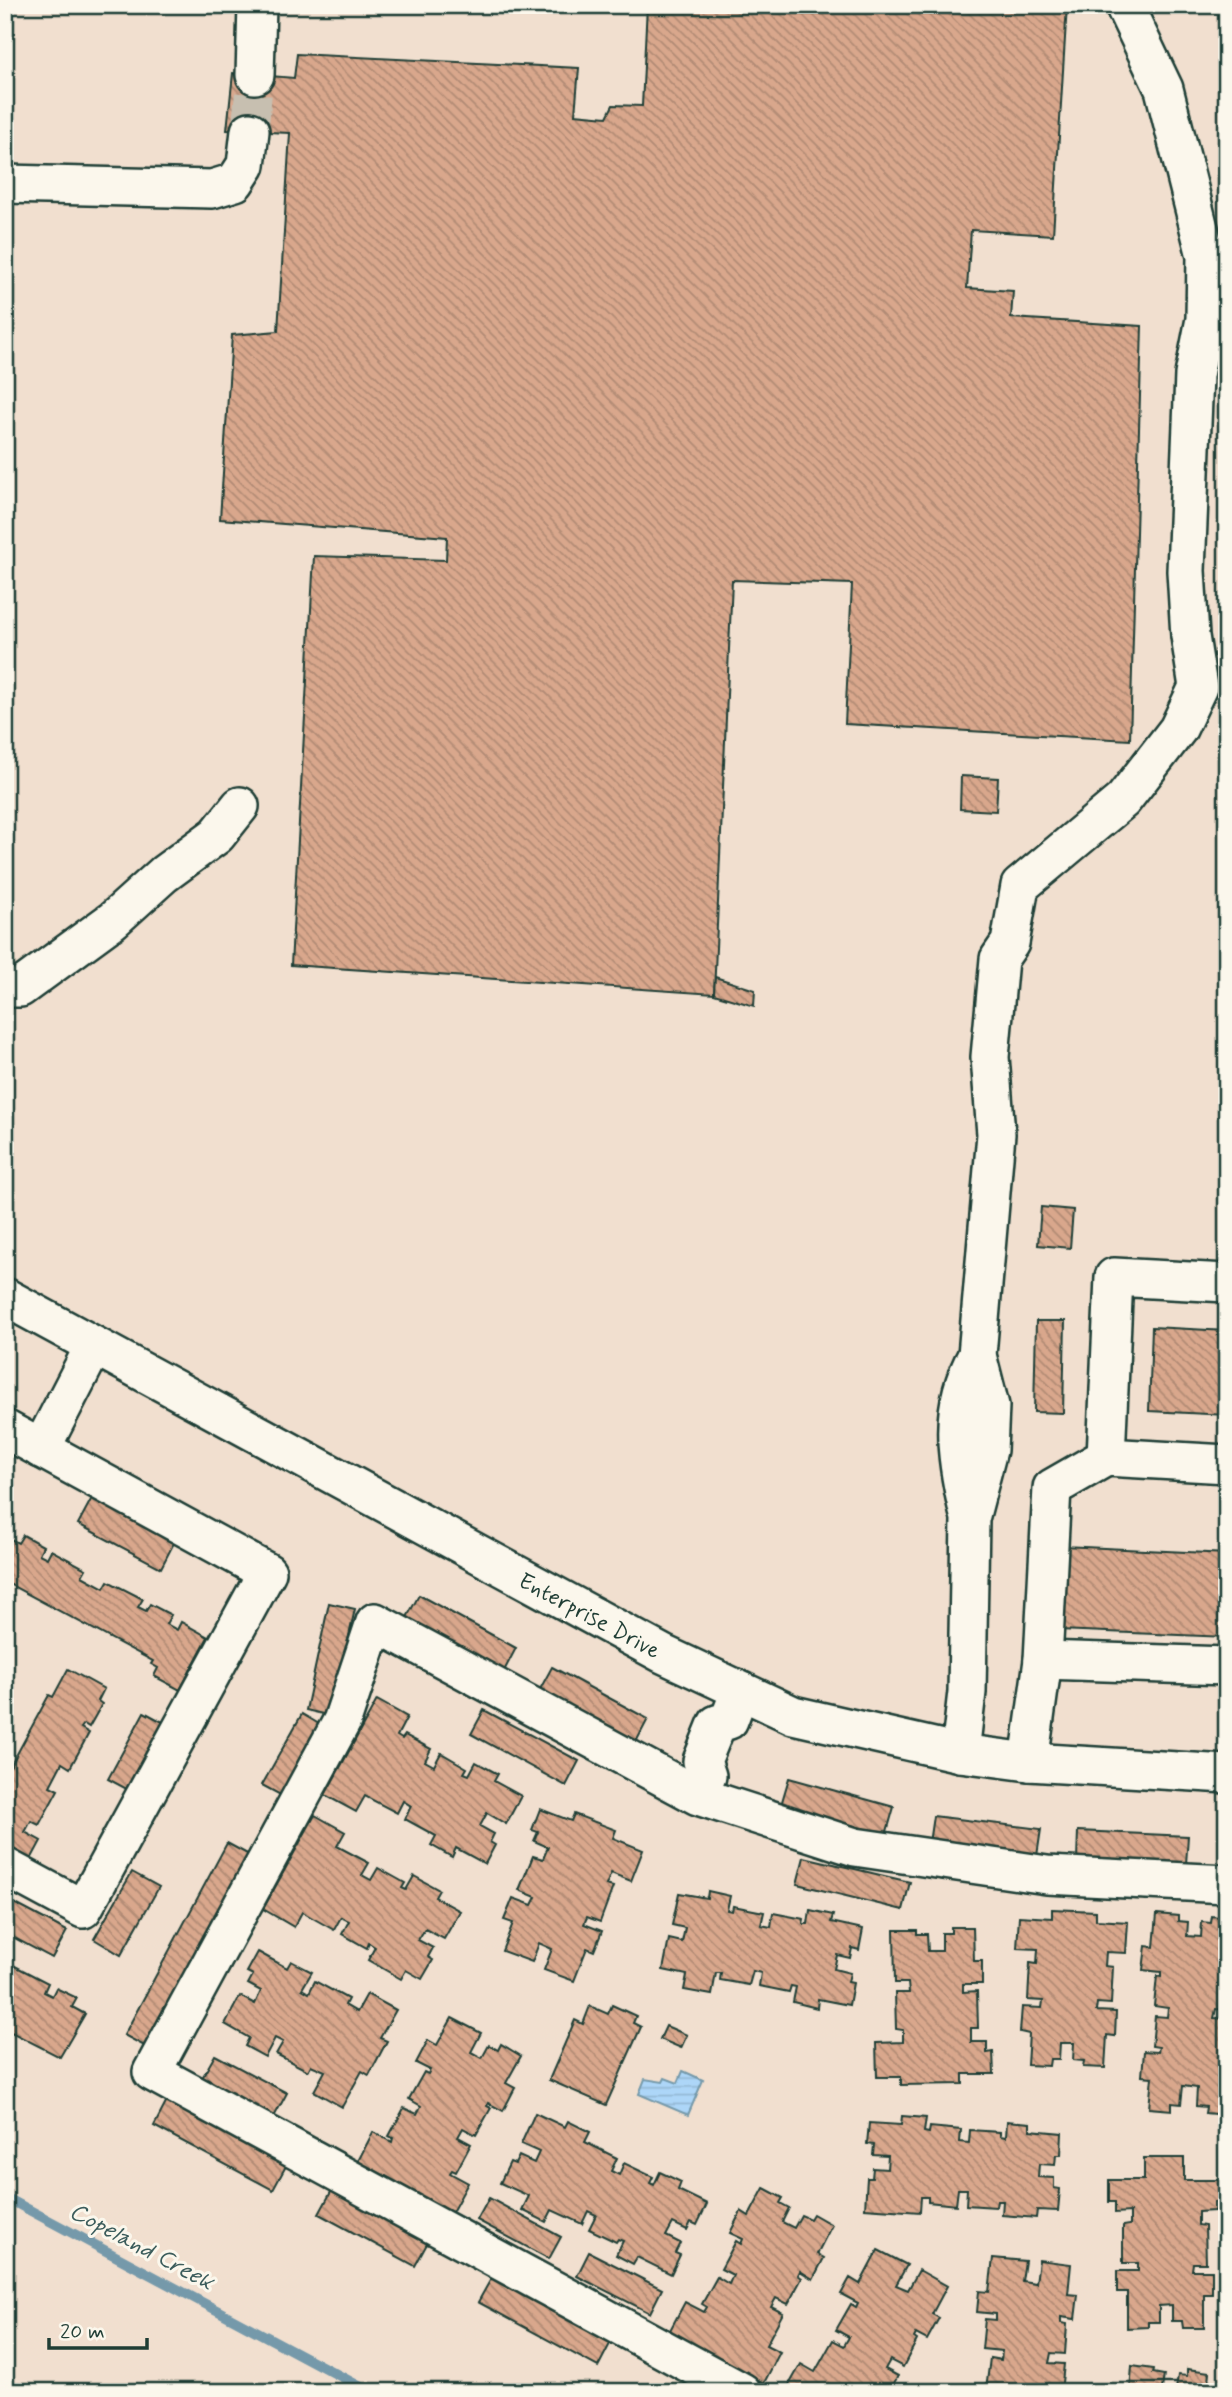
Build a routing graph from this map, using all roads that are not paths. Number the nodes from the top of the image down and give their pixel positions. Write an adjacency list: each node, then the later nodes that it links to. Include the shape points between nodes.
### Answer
1 (257, 5): 3 (street)
2 (1124, 5): 18 (street, via 1164,89 1206,256 1205,319 1194,375 1186,571 1198,687 1178,729 1123,800 1020,886 1010,943 999,959 990,1057 996,1134 977,1355 962,1382 956,1445 970,1519 967,1692)
3 (255, 75)
4 (250, 131): 5 (street, via 246,165 235,182 212,189)
5 (5, 184)
6 (240, 806): 7 (street, via 217,835 113,920)
7 (10, 992)
8 (1227, 1283): 13 (street, via 1114,1278)
9 (5, 1297): 10 (street, Enterprise Drive)
10 (94, 1346): 12 (street); 17 (street, Enterprise Drive, via 663,1654)
11 (5, 1429): 12 (street)
12 (41, 1449): 22 (street, via 267,1572 83,1909)
13 (1106, 1457): 14 (street); 15 (street, via 1052,1488)
14 (1227, 1464)
15 (1044, 1660): 16 (street); 19 (street)
16 (1227, 1666)
17 (734, 1705): 18 (street, Enterprise Drive); 21 (street, via 735,1731 721,1768)
18 (960, 1753): 19 (street, Enterprise Drive)
19 (1029, 1762): 20 (street, Enterprise Drive)
20 (1227, 1774)
21 (702, 1786): 23 (street, via 855,1847 1047,1875); 24 (street, via 375,1622 342,1721 152,2072)
22 (5, 1867)
23 (1227, 1884)
24 (743, 2392)

